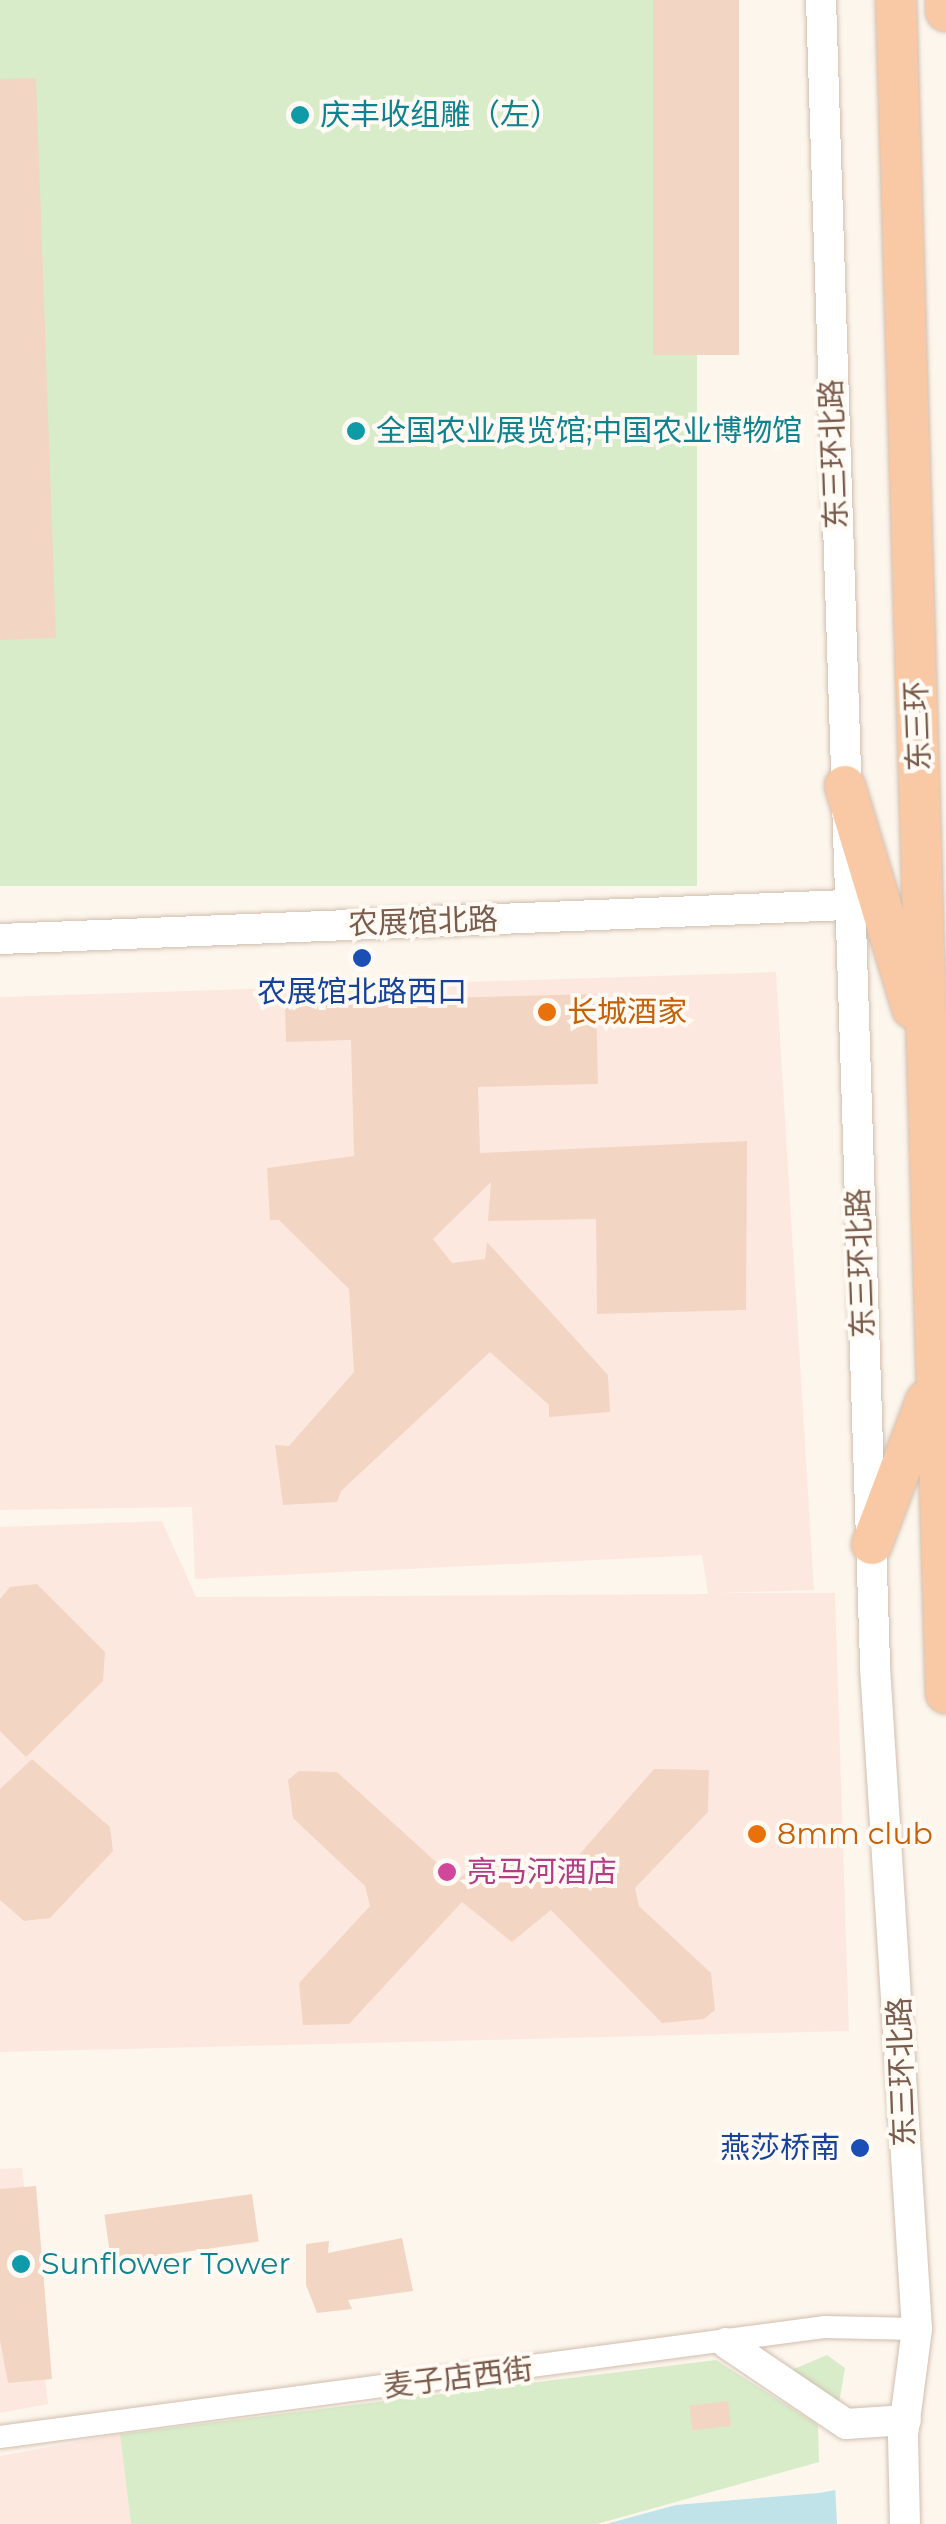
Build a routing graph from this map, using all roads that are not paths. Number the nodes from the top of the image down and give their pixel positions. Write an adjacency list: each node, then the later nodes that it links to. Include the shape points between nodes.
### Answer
1 (821, 0): 5 (street, 东三环北路)
2 (896, 0): 8 (highway, 东三环)
3 (946, 0): 4 (highway)
4 (946, 10)
5 (844, 786): 6 (street, 东三环北路); 8 (highway)
6 (846, 905): 7 (street, 农展馆北路); 10 (street, 东三环北路)
7 (0, 939)
8 (928, 1059): 9 (highway, 东三环)
9 (932, 1384): 10 (highway); 11 (highway, 东三环)
10 (872, 1544): 12 (street, 东三环北路)
11 (946, 1693)
12 (932, 2327): 13 (street, 麦子店西街, via 824,2326); 14 (street, 东三环北路)
13 (726, 2343): 14 (street, via 846,2424); 15 (street, 麦子店西街)
14 (905, 2428): 16 (street, 东三环北路)
15 (0, 2438)
16 (905, 2524)

